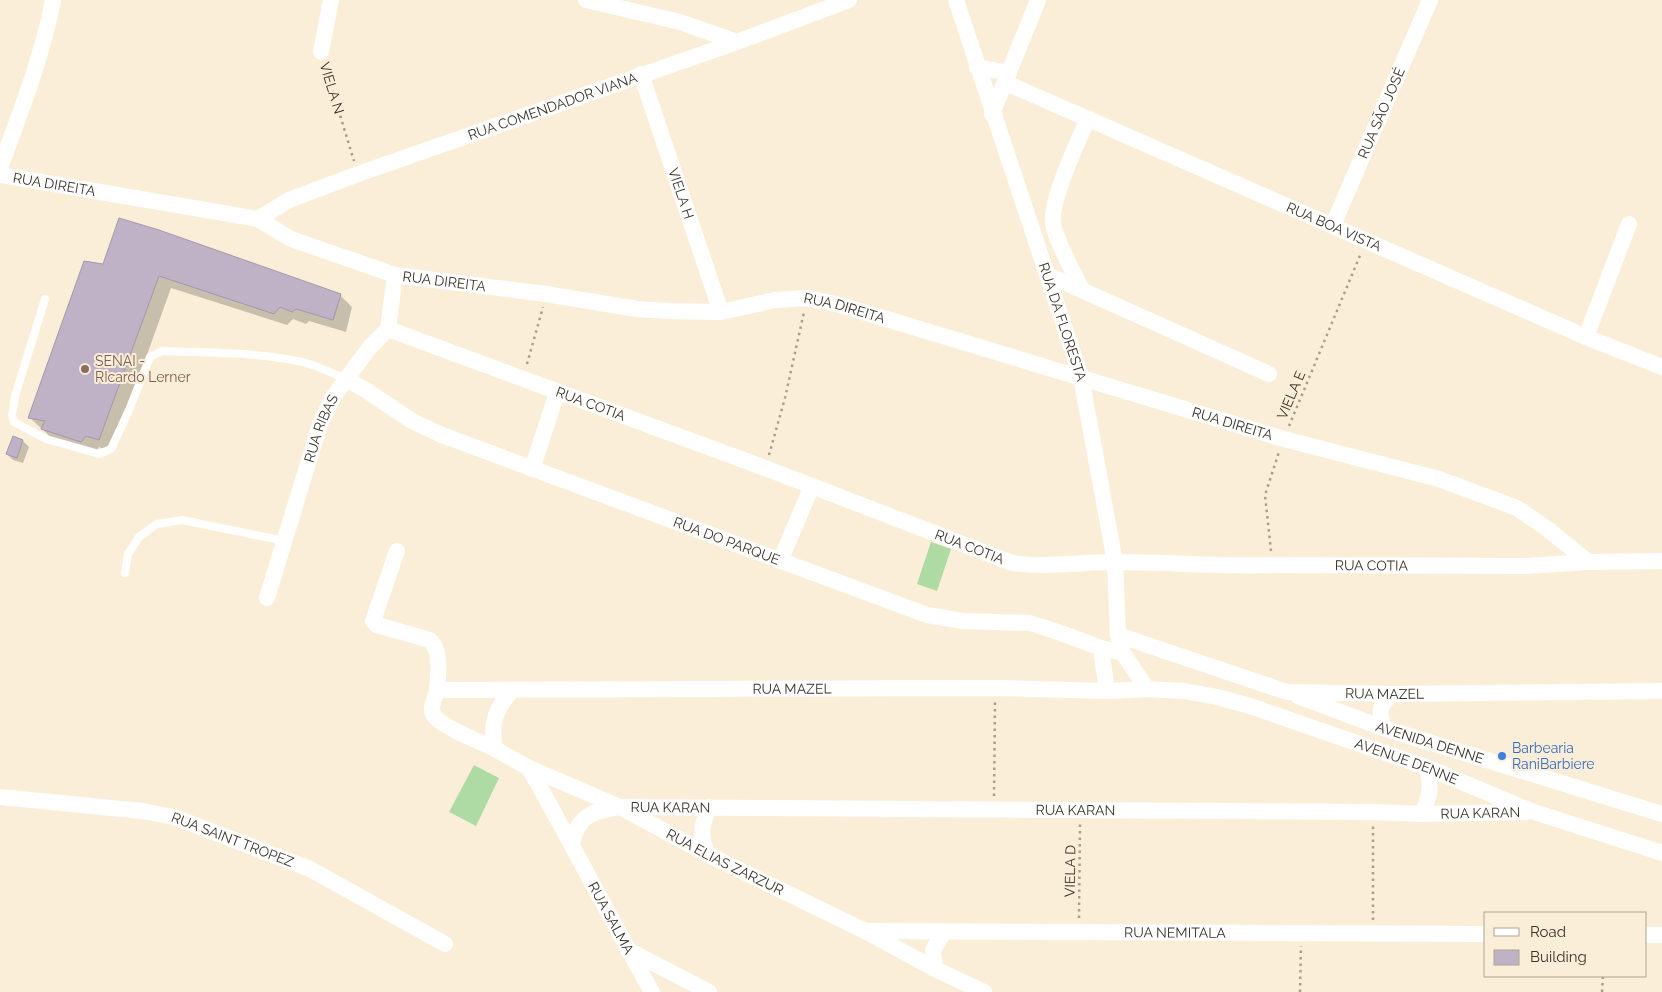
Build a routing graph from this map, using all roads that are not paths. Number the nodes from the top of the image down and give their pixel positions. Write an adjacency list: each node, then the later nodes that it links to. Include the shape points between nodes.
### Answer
1 (53, 0): 15 (street, via 25,101)
2 (331, 0): 9 (street, VIELA N)
3 (586, 0): 8 (street, via 680,22)
4 (849, 0): 8 (street, RUA COMENDADOR VIANA)
5 (956, 0): 10 (street, RUA DA FLORESTA)
6 (1038, 0): 12 (street)
7 (1430, 0): 19 (street, RUA SÃO JOSÉ)
8 (737, 42): 11 (street, RUA COMENDADOR VIANA)
9 (321, 52)
10 (977, 67): 12 (street, RUA BOA VISTA); 13 (street, RUA DA FLORESTA)
11 (641, 74): 17 (street, RUA COMENDADOR VIANA, via 288,200); 24 (street, VIELA H)
12 (1008, 78): 13 (street); 14 (street, RUA BOA VISTA)
13 (992, 114): 21 (street, RUA DA FLORESTA)
14 (1088, 118): 19 (street, RUA BOA VISTA); 22 (street, via 1059,190 1053,222)
15 (0, 168)
16 (0, 175): 17 (street, RUA DIREITA)
17 (258, 219): 20 (street, RUA DIREITA, via 291,239)
18 (1629, 224): 26 (street)
19 (1333, 225): 26 (street, RUA BOA VISTA)
20 (395, 275): 24 (street, RUA DIREITA, via 637,309); 25 (street)
21 (1048, 275): 22 (street); 29 (street, RUA DA FLORESTA)
22 (1082, 290): 28 (street)
23 (45, 299): 30 (lane, via 14,396 14,422 46,439 90,452 99,454 112,449 150,357 162,351 270,356 304,362)
24 (721, 312): 29 (street, RUA DIREITA, via 775,300 807,298)
25 (388, 329): 30 (street, RUA RIBAS); 31 (street, RUA COTIA)
26 (1586, 336): 27 (street, RUA BOA VISTA)
27 (1662, 367)
28 (1269, 374)
29 (1081, 376): 38 (street, RUA DA FLORESTA); 39 (street, RUA DIREITA, via 1284,439 1439,479 1517,508)
30 (346, 379): 32 (street, RUA DO PARQUE, via 412,421); 34 (street, RUA RIBAS, via 333,396 320,424)
31 (557, 393): 32 (street); 33 (street, RUA COTIA)
32 (532, 469): 36 (street, RUA DO PARQUE)
33 (812, 486): 36 (street); 38 (street, RUA COTIA, via 1012,563 1030,566)
34 (285, 541): 40 (lane, via 182,520 157,524 139,537 128,554); 41 (street, RUA RIBAS)
35 (397, 551): 46 (street, via 373,621 377,625 430,640 436,645)
36 (780, 561): 43 (street, RUA DO PARQUE, via 927,615 964,621 1030,623)
37 (1662, 561): 39 (street)
38 (1115, 562): 39 (street, RUA COTIA, via 1232,566 1526,566); 42 (street, RUA DA FLORESTA)
39 (1588, 562)
40 (125, 573)
41 (267, 598)
42 (1118, 635): 44 (street, RUA DA FLORESTA); 50 (street, RUA MAZEL)
43 (1101, 648): 44 (street, RUA DO PARQUE); 48 (street)
44 (1123, 653): 45 (street, RUA DA FLORESTA)
45 (1147, 689): 48 (street, RUA MAZEL); 54 (street, AVENUE DENNE, via 1184,691 1225,699)
46 (437, 690): 47 (street, RUA MAZEL); 53 (street, RUA ELIAS ZARZUR, via 432,708 435,717)
47 (512, 690): 48 (street, RUA MAZEL, via 995,688); 53 (street, via 500,704 494,722 492,736)
48 (1107, 691)
49 (1662, 691): 51 (street, RUA MAZEL)
50 (1286, 692): 51 (street, RUA MAZEL); 52 (street, AVENIDA DENNE)
51 (1393, 694): 52 (street, via 1383,701 1380,709)
52 (1383, 728): 61 (street, AVENIDA DENNE)
53 (495, 749): 55 (street, RUA ELIAS ZARZUR)
54 (1426, 767): 59 (street, AVENUE DENNE); 60 (street, via 1431,783)
55 (529, 768): 57 (street, RUA ELIAS ZARZUR); 62 (street, RUA SALMA)
56 (0, 797): 70 (street, RUA SAINT TROPEZ, via 142,811 174,818 310,869)
57 (620, 806): 58 (street, RUA KARAN); 62 (street, via 598,810 582,820); 64 (street, RUA ELIAS ZARZUR)
58 (709, 807): 60 (street, RUA KARAN); 64 (street, via 701,831)
59 (1531, 811): 60 (street, RUA KARAN); 63 (street, AVENUE DENNE)
60 (1422, 814)
61 (1662, 814)
62 (572, 843): 71 (street, RUA SALMA)
63 (1662, 853)
64 (706, 854): 65 (street, RUA ELIAS ZARZUR)
65 (865, 931): 66 (street, RUA NEMITALA); 72 (street, RUA ELIAS ZARZUR)
66 (944, 932): 67 (street, RUA NEMITALA); 72 (street, via 932,950)
67 (1484, 934)
68 (1662, 934): 69 (street)
69 (1647, 935)
70 (445, 944)
71 (628, 950): 73 (street, RUA SALMA); 74 (street)
72 (935, 969): 75 (street, RUA ELIAS ZARZUR)
73 (652, 992)
74 (709, 992)
75 (984, 992)

